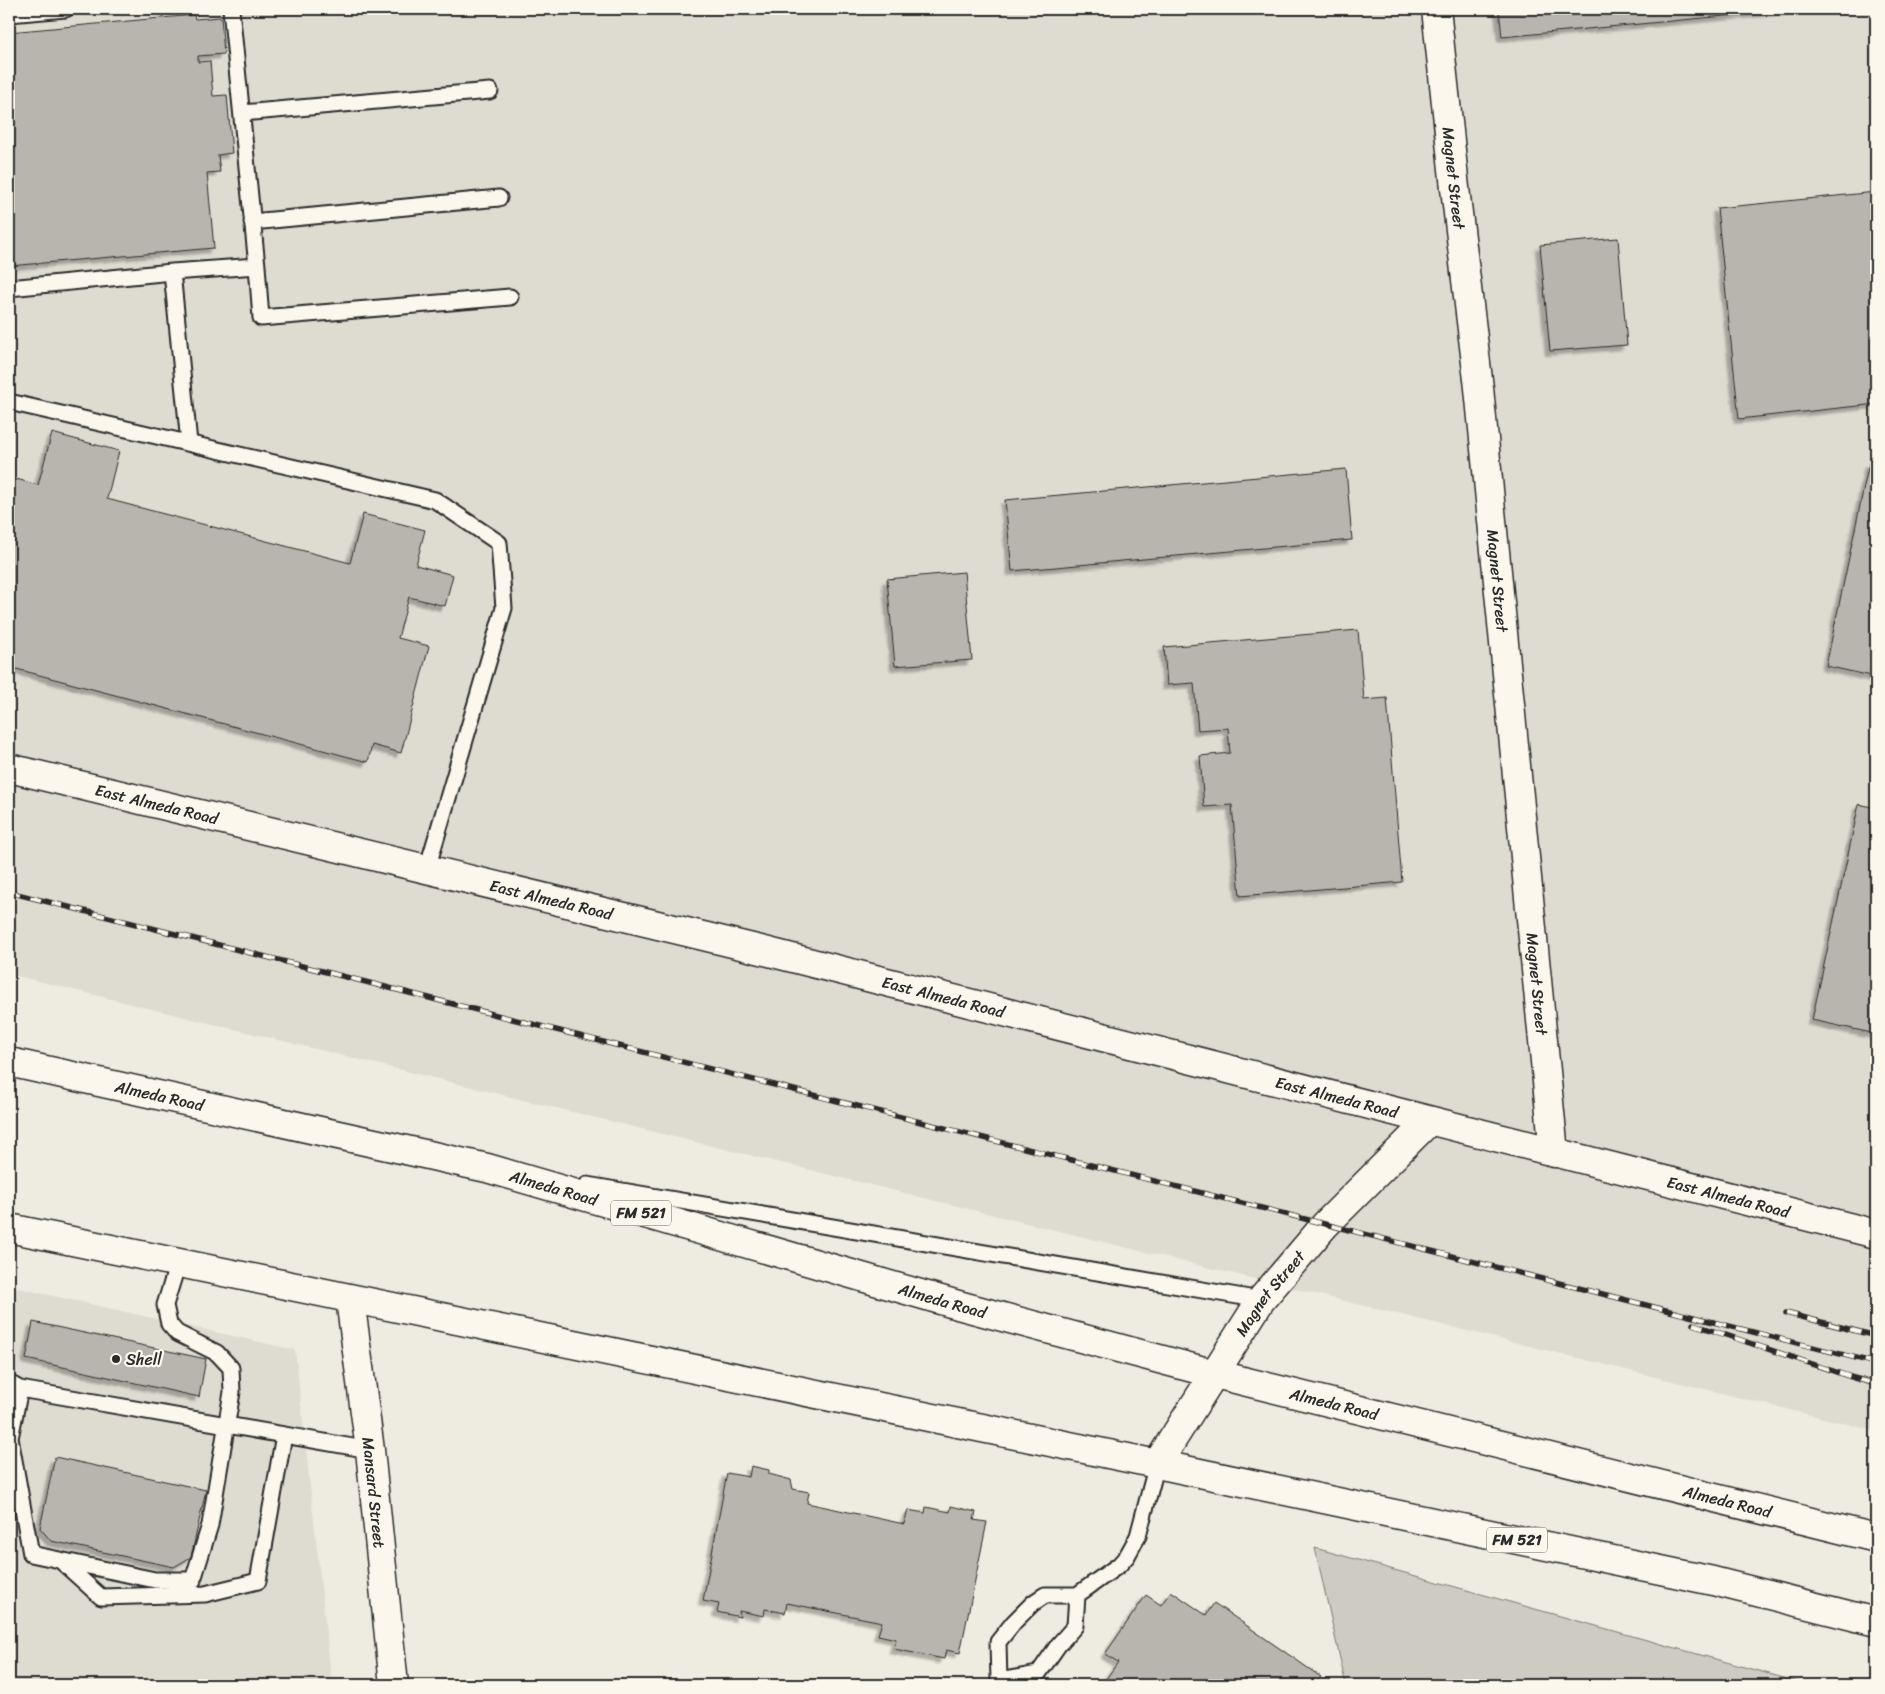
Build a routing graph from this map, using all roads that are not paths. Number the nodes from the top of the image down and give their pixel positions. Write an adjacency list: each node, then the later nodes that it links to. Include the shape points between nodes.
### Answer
1 (66, 9): 4 (lane)
2 (231, 9): 6 (lane)
3 (1436, 9): 19 (street, Magnet Street, via 1479,388)
4 (9, 14)
5 (490, 91): 6 (lane)
6 (242, 113): 8 (lane)
7 (499, 198): 8 (lane)
8 (252, 222): 9 (lane)
9 (257, 266): 10 (lane); 12 (lane, via 262,318)
10 (172, 272): 11 (lane); 14 (lane)
11 (9, 288)
12 (510, 296)
13 (9, 402): 14 (lane)
14 (189, 443): 16 (lane, via 435,500 499,543 504,608)
15 (9, 768): 16 (street, East Almeda Road)
16 (426, 868): 18 (street, East Almeda Road)
17 (9, 1062): 20 (street, Almeda Road / FM 521)
18 (1430, 1121): 19 (street, East Almeda Road); 25 (street, Magnet Street, via 1325,1225)
19 (1554, 1153): 22 (street, East Almeda Road)
20 (488, 1168): 25 (lane); 26 (street, Almeda Road / FM 521, via 882,1283)
21 (9, 1228): 23 (street, FM 521)
22 (1876, 1234)
23 (178, 1264): 24 (street, FM 521); 28 (lane, via 165,1305 169,1324 177,1333 217,1353 231,1368 232,1392)
24 (350, 1300): 30 (street, Mansard Street); 31 (street, FM 521)
25 (1261, 1300): 26 (street, Magnet Street)
26 (1215, 1374): 31 (street, Magnet Street); 32 (street, Almeda Road / FM 521)
27 (15, 1386): 28 (lane); 33 (lane, via 10,1438 30,1554)
28 (227, 1425): 29 (lane); 33 (lane, via 210,1526 193,1580 155,1580)
29 (284, 1435): 30 (lane); 33 (lane, via 258,1581 205,1594 101,1597)
30 (370, 1450): 37 (street, Mansard Street)
31 (1157, 1464): 34 (lane, via 1133,1547 1119,1564); 35 (street, FM 521, via 1713,1581)
32 (1876, 1538)
33 (60, 1561)
34 (1077, 1595): 36 (lane, via 1075,1626 1038,1674); 36 (lane, via 1045,1595 1014,1622 998,1642)
35 (1876, 1622)
36 (998, 1683)
37 (394, 1685)

